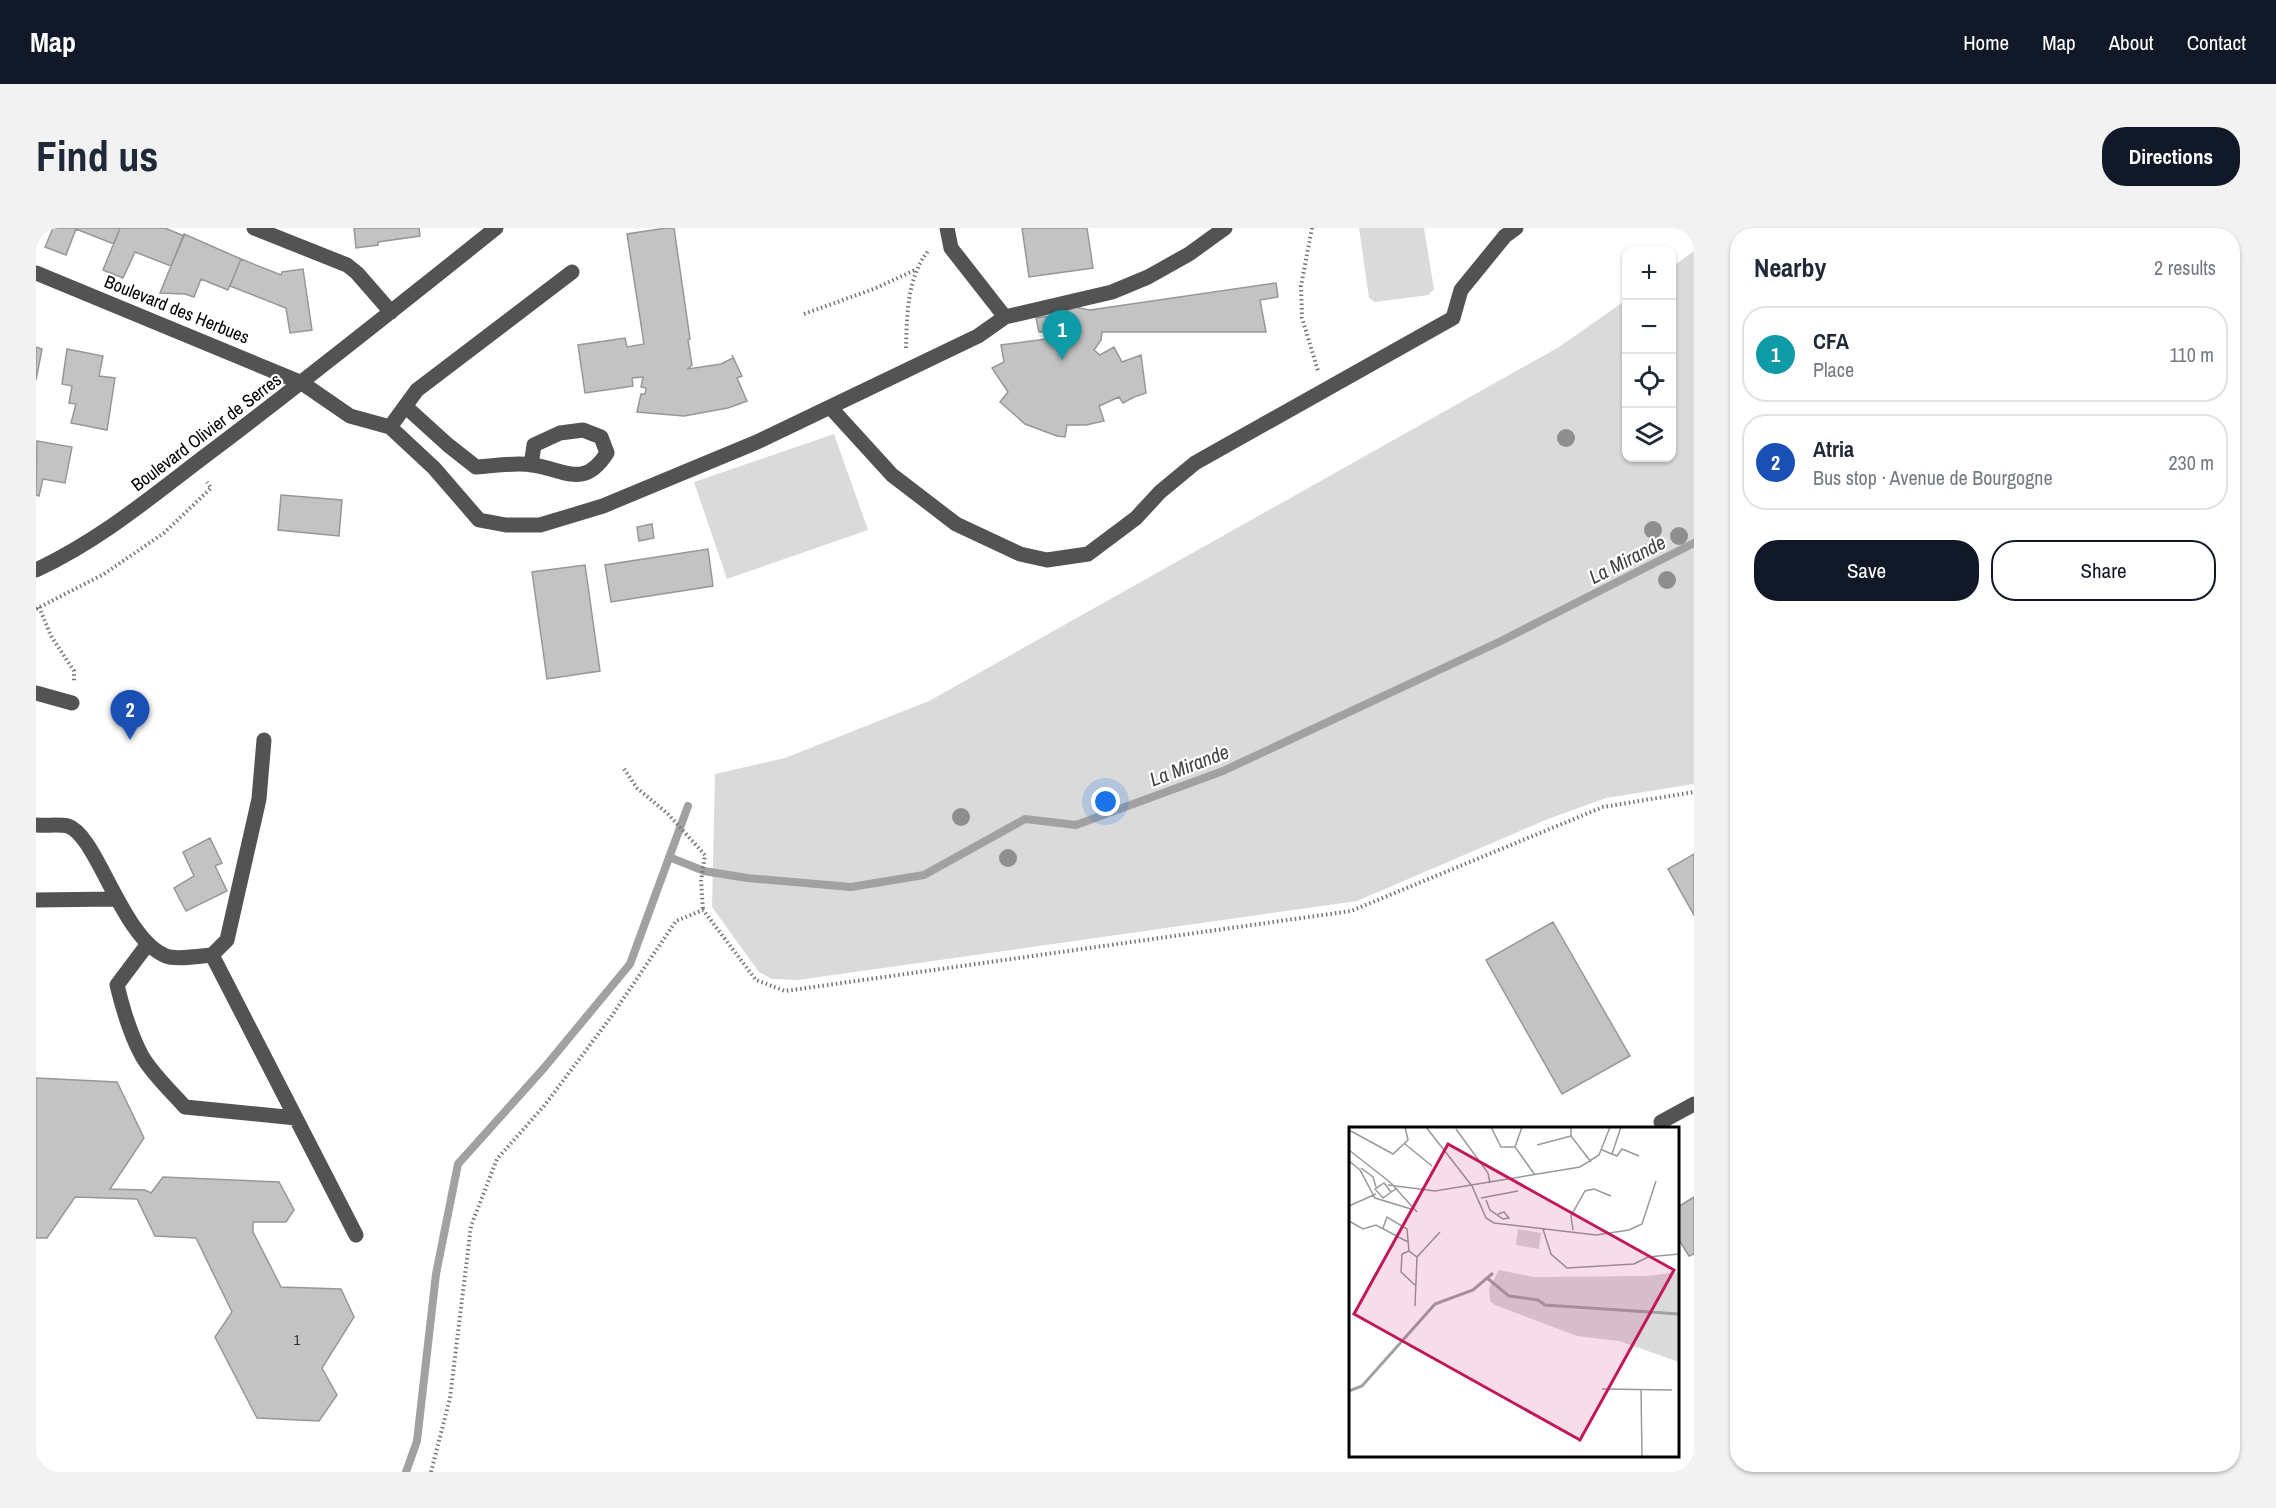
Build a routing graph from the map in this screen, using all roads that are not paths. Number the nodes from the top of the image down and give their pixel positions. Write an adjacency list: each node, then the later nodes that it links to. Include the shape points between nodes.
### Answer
1 (254, 228): 8 (street, via 346,265)
2 (496, 228): 8 (street, Boulevard Olivier de Serres)
3 (947, 228): 9 (street, via 951,248)
4 (1225, 228): 9 (street, via 1189,254 1112,292)
5 (1516, 228): 12 (street, via 1461,290 1453,318 1195,463 1136,518 1088,554 1047,560 1020,554 956,524 892,475)
6 (572, 272): 11 (street, via 417,390)
7 (36, 273): 10 (street, Boulevard des Herbues)
8 (391, 312): 10 (street, Boulevard Olivier de Serres)
9 (1005, 317): 12 (street, via 978,336)
10 (302, 383): 13 (street, Boulevard des Herbues, via 350,416); 15 (street, Boulevard Olivier de Serres, via 109,530)
11 (405, 406): 13 (street); 14 (street, via 476,467)
12 (830, 407): 13 (street, via 603,506 540,525 479,520 434,468)
13 (390, 427)
14 (531, 465): 14 (street, via 575,476 598,468 607,453 601,437 583,430 560,433 534,445)
15 (36, 570)
16 (36, 693): 17 (street, via 72,703)
17 (36, 706)
18 (264, 740): 23 (street, via 259,800 227,940)
19 (36, 825): 20 (street, via 69,826 85,840)
20 (116, 899): 21 (street); 22 (street)
21 (36, 900)
22 (147, 945): 23 (street, via 168,957); 25 (street, via 117,985 124,1016 143,1057 168,1088 185,1107)
23 (212, 955): 25 (street)
24 (1694, 1104): 26 (street)
25 (296, 1118): 27 (street)
26 (1661, 1122)
27 (356, 1235)

